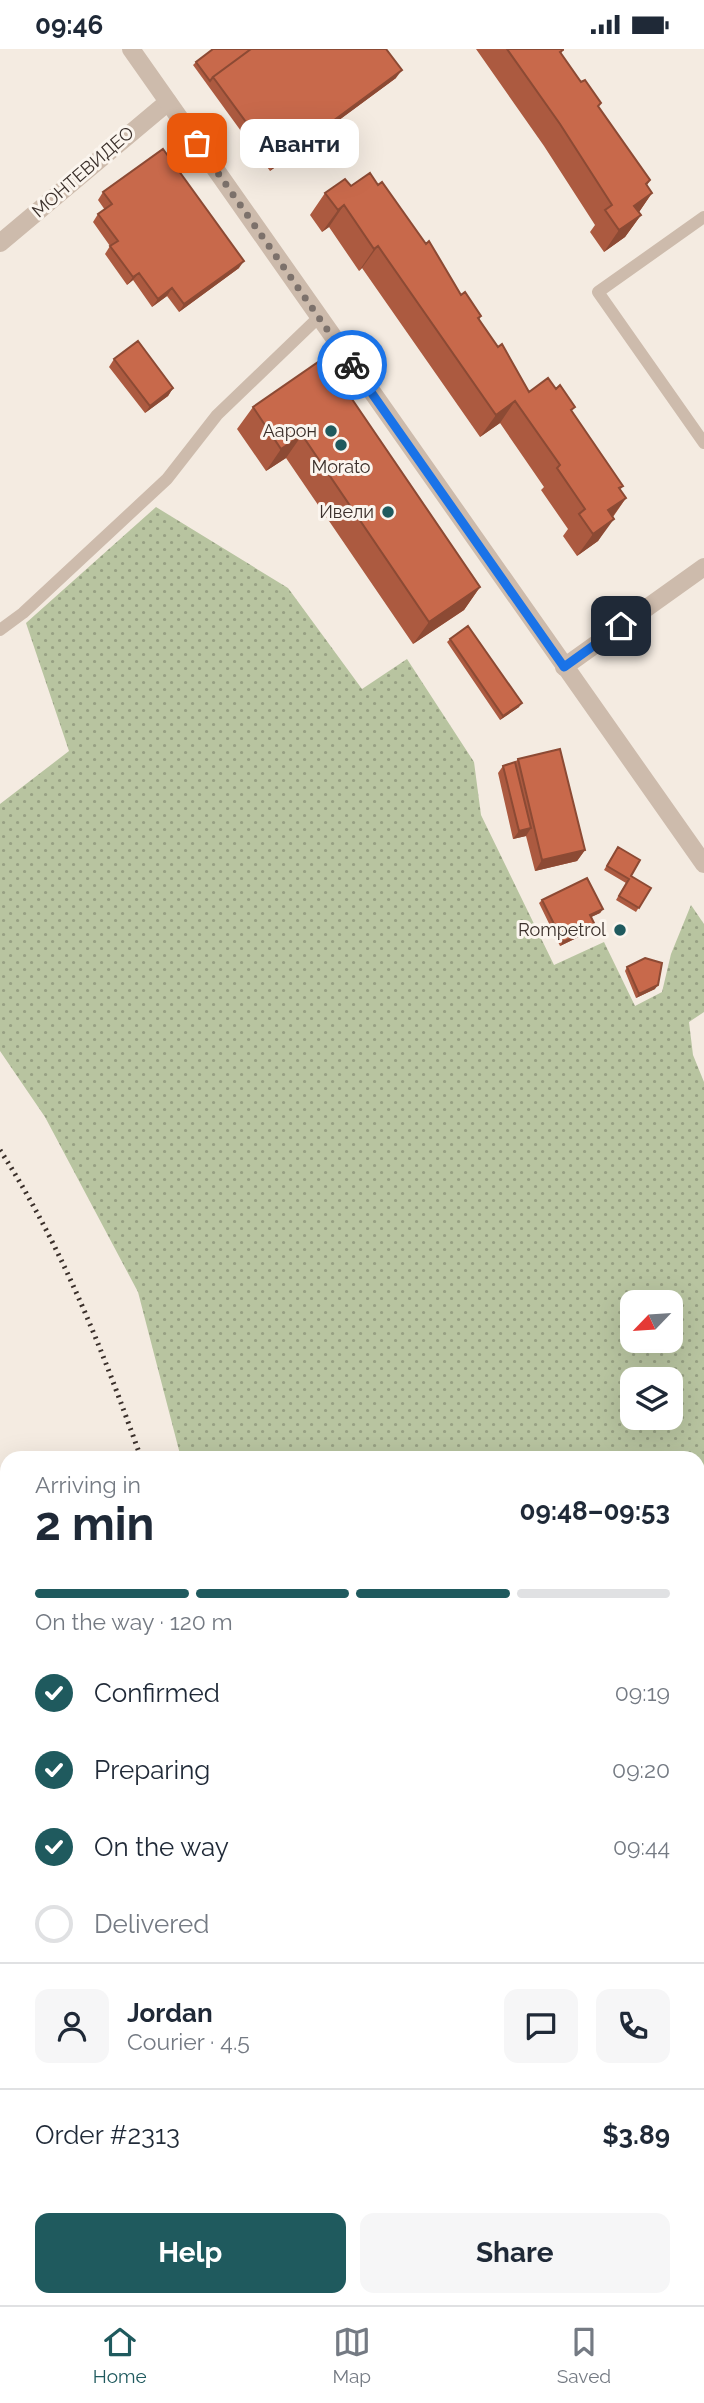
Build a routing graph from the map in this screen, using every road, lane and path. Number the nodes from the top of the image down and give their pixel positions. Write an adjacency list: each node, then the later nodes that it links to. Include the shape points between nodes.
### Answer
1 (131, 49): 2 (street)
2 (168, 102): 4 (street, МОНТЕВИДЕО); 5 (street)
3 (704, 217): 6 (lane, via 598,292)
4 (0, 243)
5 (319, 317): 8 (lane, via 217,415 167,479); 9 (street)
6 (704, 443)
7 (704, 567): 9 (street)
8 (0, 630)
9 (564, 667): 10 (street)
10 (704, 864)

